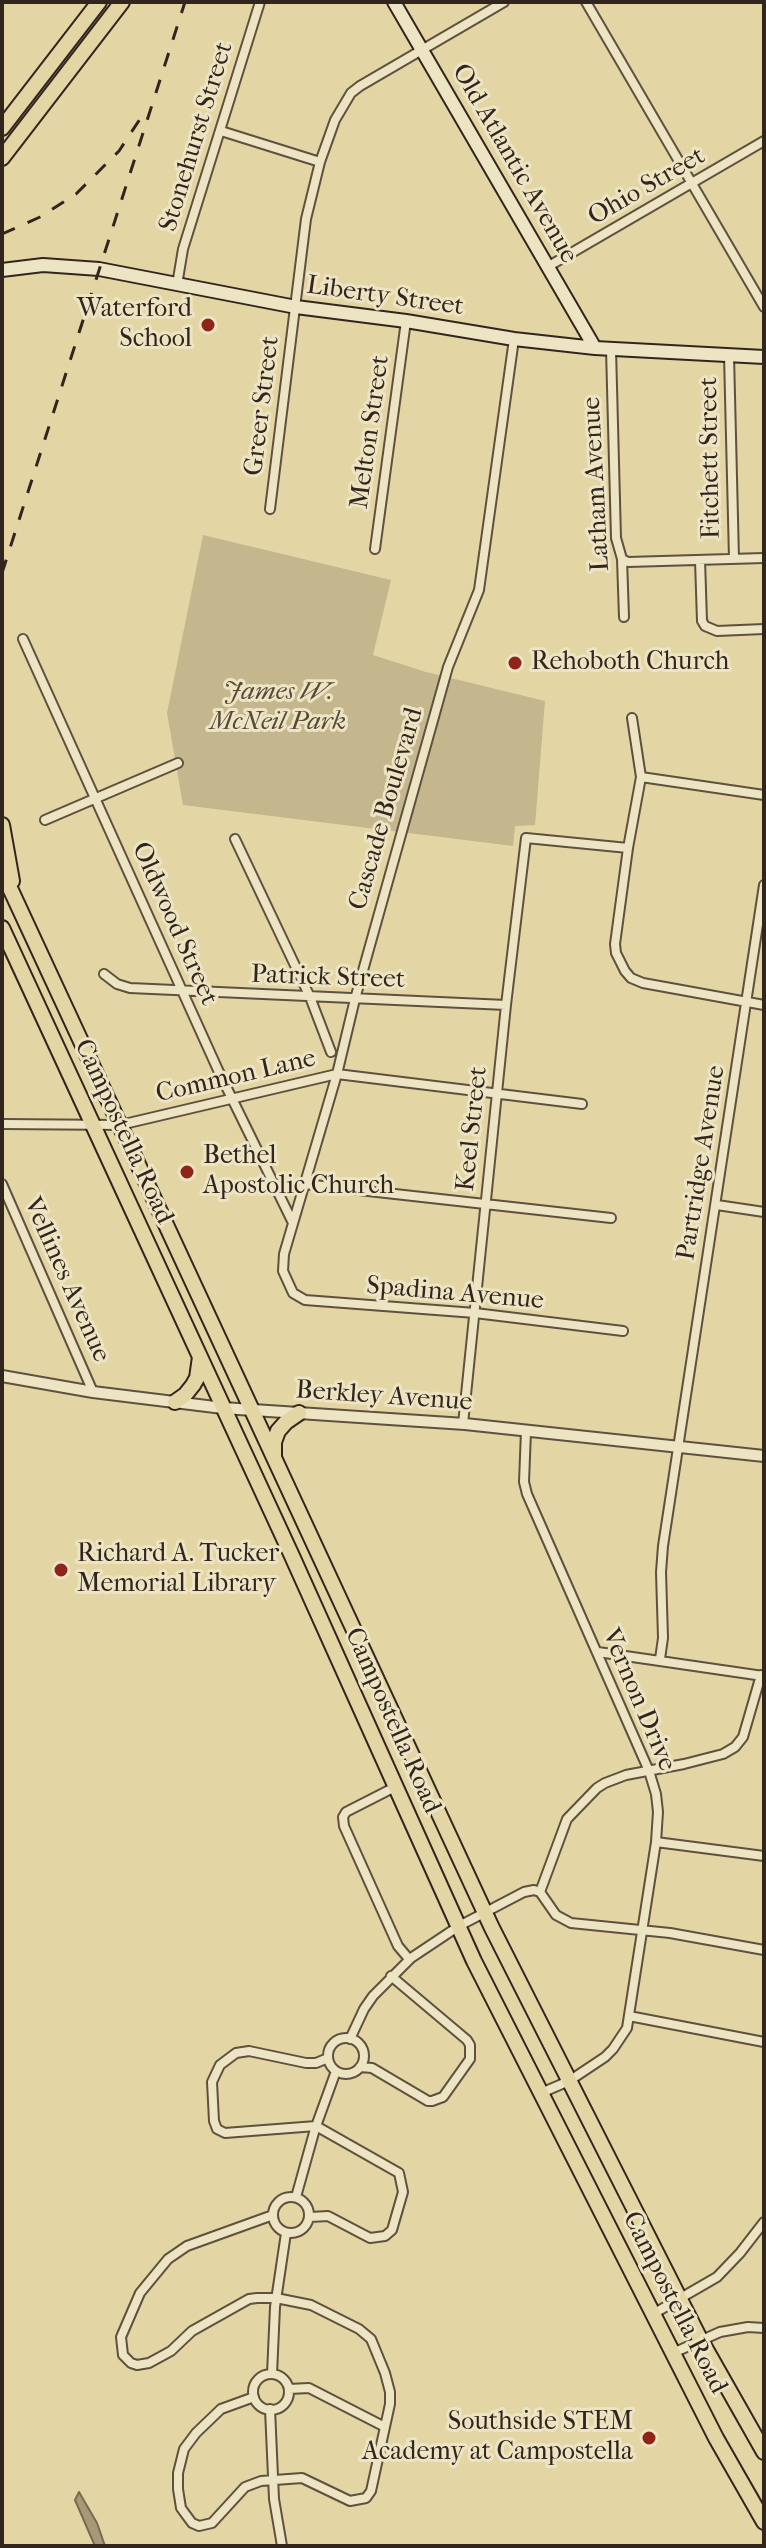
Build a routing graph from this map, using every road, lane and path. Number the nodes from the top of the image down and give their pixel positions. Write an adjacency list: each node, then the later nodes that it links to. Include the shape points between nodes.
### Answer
1 (99, 2): 8 (main road)
2 (122, 2): 11 (main road)
3 (260, 2): 9 (street, Stonehurst Street)
4 (394, 2): 7 (main road, Old Atlantic Avenue)
5 (504, 2): 7 (street, Greer Street)
6 (586, 2): 13 (street)
7 (423, 50): 12 (street, Greer Street, via 351,93); 14 (main road, Old Atlantic Avenue)
8 (2, 128)
9 (221, 131): 12 (street); 16 (street, Stonehurst Street, via 183,249)
10 (764, 141): 13 (street, Ohio Street)
11 (2, 158)
12 (320, 162): 17 (street, Greer Street, via 306,219)
13 (692, 184): 14 (street, Ohio Street); 18 (street)
14 (549, 266): 21 (main road, Old Atlantic Avenue)
15 (2, 270): 16 (main road, Liberty Street, via 69,266)
16 (177, 285): 17 (main road, Liberty Street)
17 (296, 307): 19 (main road, Liberty Street); 25 (street, Greer Street)
18 (764, 307)
19 (406, 321): 20 (main road, Liberty Street); 26 (street, Melton Street)
20 (514, 339): 21 (main road, Liberty Street); 50 (street, Cascade Boulevard, via 479,590 448,667)
21 (595, 348): 22 (main road, Liberty Street)
22 (611, 349): 23 (main road, Liberty Street); 28 (street, Latham Avenue, via 616,538)
23 (729, 355): 24 (main road, Liberty Street); 29 (street, Fitchett Street)
24 (764, 357)
25 (270, 509)
26 (375, 549)
27 (764, 558): 29 (street)
28 (622, 559): 30 (street); 31 (street, Latham Avenue)
29 (734, 559): 30 (street)
30 (700, 560): 32 (street, via 705,626 717,631)
31 (624, 617)
32 (764, 629)
33 (23, 639): 38 (street, Oldwood Street)
34 (632, 718): 36 (street)
35 (178, 763): 38 (street)
36 (641, 777): 37 (street); 42 (street)
37 (764, 795)
38 (96, 799): 39 (street); 48 (street, Oldwood Street)
39 (45, 820)
40 (2, 825): 45 (main road)
41 (235, 839): 49 (street)
42 (628, 848): 51 (street, via 615,944 625,971 643,983); 52 (street, Keel Street, via 526,838)
43 (2, 871): 45 (main road)
44 (764, 885): 51 (street, Partridge Avenue)
45 (17, 905): 60 (main road, Campostella Road)
46 (2, 928): 61 (main road, Campostella Road)
47 (104, 974): 48 (street, Patrick Street, via 123,987)
48 (184, 992): 49 (street, Patrick Street); 57 (street, Oldwood Street)
49 (310, 997): 50 (street, Patrick Street); 54 (street)
50 (355, 999): 52 (street, Patrick Street); 55 (street, Cascade Boulevard)
51 (747, 1003): 53 (street); 65 (street, Partridge Avenue)
52 (506, 1005): 56 (street, Keel Street)
53 (764, 1005)
54 (331, 1052)
55 (337, 1074): 56 (street, Common Lane); 57 (street, Common Lane); 63 (street, Cascade Boulevard)
56 (497, 1092): 58 (street, Common Lane); 64 (street, Keel Street)
57 (233, 1097): 60 (street, Common Lane); 68 (street, Oldwood Street)
58 (582, 1104)
59 (2, 1124): 61 (street, Common Lane)
60 (120, 1125): 61 (street, Common Lane); 77 (main road, Campostella Road)
61 (94, 1127): 72 (main road, Campostella Road)
62 (2, 1184): 74 (street, Vellines Avenue)
63 (305, 1184): 64 (street); 68 (street, Cascade Boulevard)
64 (486, 1203): 67 (street); 70 (street, Keel Street)
65 (717, 1205): 66 (street); 81 (street, Partridge Avenue)
66 (764, 1212)
67 (611, 1218)
68 (293, 1224): 69 (street, Cascade Boulevard, via 283,1264)
69 (288, 1287): 70 (street, Spadina Avenue, via 298,1297 318,1302)
70 (475, 1313): 71 (street, Spadina Avenue); 79 (street, Keel Street)
71 (623, 1331)
72 (200, 1357): 75 (main road, via 197,1378); 76 (main road, Campostella Road)
73 (2, 1376): 74 (street, Berkley Avenue)
74 (93, 1392): 75 (street, Berkley Avenue)
75 (175, 1402): 76 (street, Berkley Avenue)
76 (223, 1408): 77 (street, Berkley Avenue); 88 (main road, Campostella Road)
77 (251, 1410): 78 (street, Berkley Avenue); 83 (main road, Campostella Road)
78 (299, 1413): 79 (street, Berkley Avenue); 83 (main road, via 278,1431)
79 (463, 1424): 80 (street, Berkley Avenue)
80 (526, 1431): 81 (street, Berkley Avenue); 84 (street, Vernon Drive, via 527,1494)
81 (678, 1447): 82 (street, Berkley Avenue); 85 (street, Partridge Avenue, via 662,1559)
82 (764, 1456)
83 (275, 1462): 92 (main road, Campostella Road)
84 (598, 1652): 85 (street); 87 (street, Vernon Drive)
85 (660, 1659): 86 (street)
86 (763, 1676): 87 (street, via 735,1747)
87 (649, 1771): 89 (street, Vernon Drive, via 658,1812); 91 (street, via 605,1783 567,1819)
88 (395, 1787): 93 (main road, Campostella Road); 96 (street, via 343,1817 398,1946)
89 (656, 1842): 90 (street); 94 (street, Vernon Drive)
90 (764, 1856)
91 (540, 1892): 92 (street, via 529,1890); 94 (street, via 556,1915 571,1923)
92 (485, 1912): 93 (street); 104 (main road, Campostella Road)
93 (459, 1926): 96 (street); 105 (main road, Campostella Road)
94 (643, 1930): 95 (street); 98 (street, Vernon Drive)
95 (764, 1950)
96 (409, 1959): 97 (street)
97 (391, 1976): 99 (street, via 364,2009); 102 (street, via 467,2040 470,2059 443,2097 432,2101 372,2068)
98 (629, 2016): 100 (street); 104 (street, Vernon Drive, via 613,2049)
99 (350, 2039): 101 (street, via 334,2043); 102 (street, via 363,2050)
100 (764, 2042)
101 (328, 2058): 103 (street); 106 (street, via 306,2063 236,2053 220,2065 212,2082 214,2121 225,2133)
102 (360, 2067): 103 (street, via 351,2073)
103 (336, 2071): 106 (street)
104 (569, 2081): 105 (street, Vernon Drive); 113 (main road, Campostella Road)
105 (541, 2093): 114 (main road, Campostella Road)
106 (316, 2126): 107 (street); 109 (street, via 396,2170 403,2192 392,2230 379,2238 328,2216)
107 (296, 2197): 108 (street, via 279,2201); 109 (street, via 306,2203)
108 (273, 2215): 111 (street); 112 (street, via 187,2246 168,2259 140,2293 121,2337 123,2355 137,2365 149,2363 249,2299)
109 (310, 2217): 111 (street, via 297,2233)
110 (764, 2222): 113 (street, via 717,2277)
111 (286, 2233): 112 (street)
112 (276, 2298): 118 (street); 122 (street, via 311,2305 371,2339 389,2385)
113 (679, 2299): 114 (street); 116 (main road, Campostella Road)
114 (653, 2314): 117 (main road, Campostella Road)
115 (764, 2328): 116 (street, via 742,2327)
116 (700, 2339): 117 (street); 123 (main road, Campostella Road)
117 (673, 2353): 125 (main road, Campostella Road)
118 (272, 2374): 119 (street); 120 (street, via 257,2381)
119 (289, 2389): 121 (street, via 285,2403); 122 (street, via 309,2388)
120 (254, 2397): 121 (street); 124 (street, via 221,2409 188,2443 178,2473 181,2508 192,2523 206,2526 245,2487)
121 (270, 2409): 124 (street)
122 (385, 2427): 124 (street, via 366,2498 350,2501 302,2478)
123 (764, 2452)
124 (273, 2480): 126 (street)
125 (764, 2522)
126 (282, 2546)

